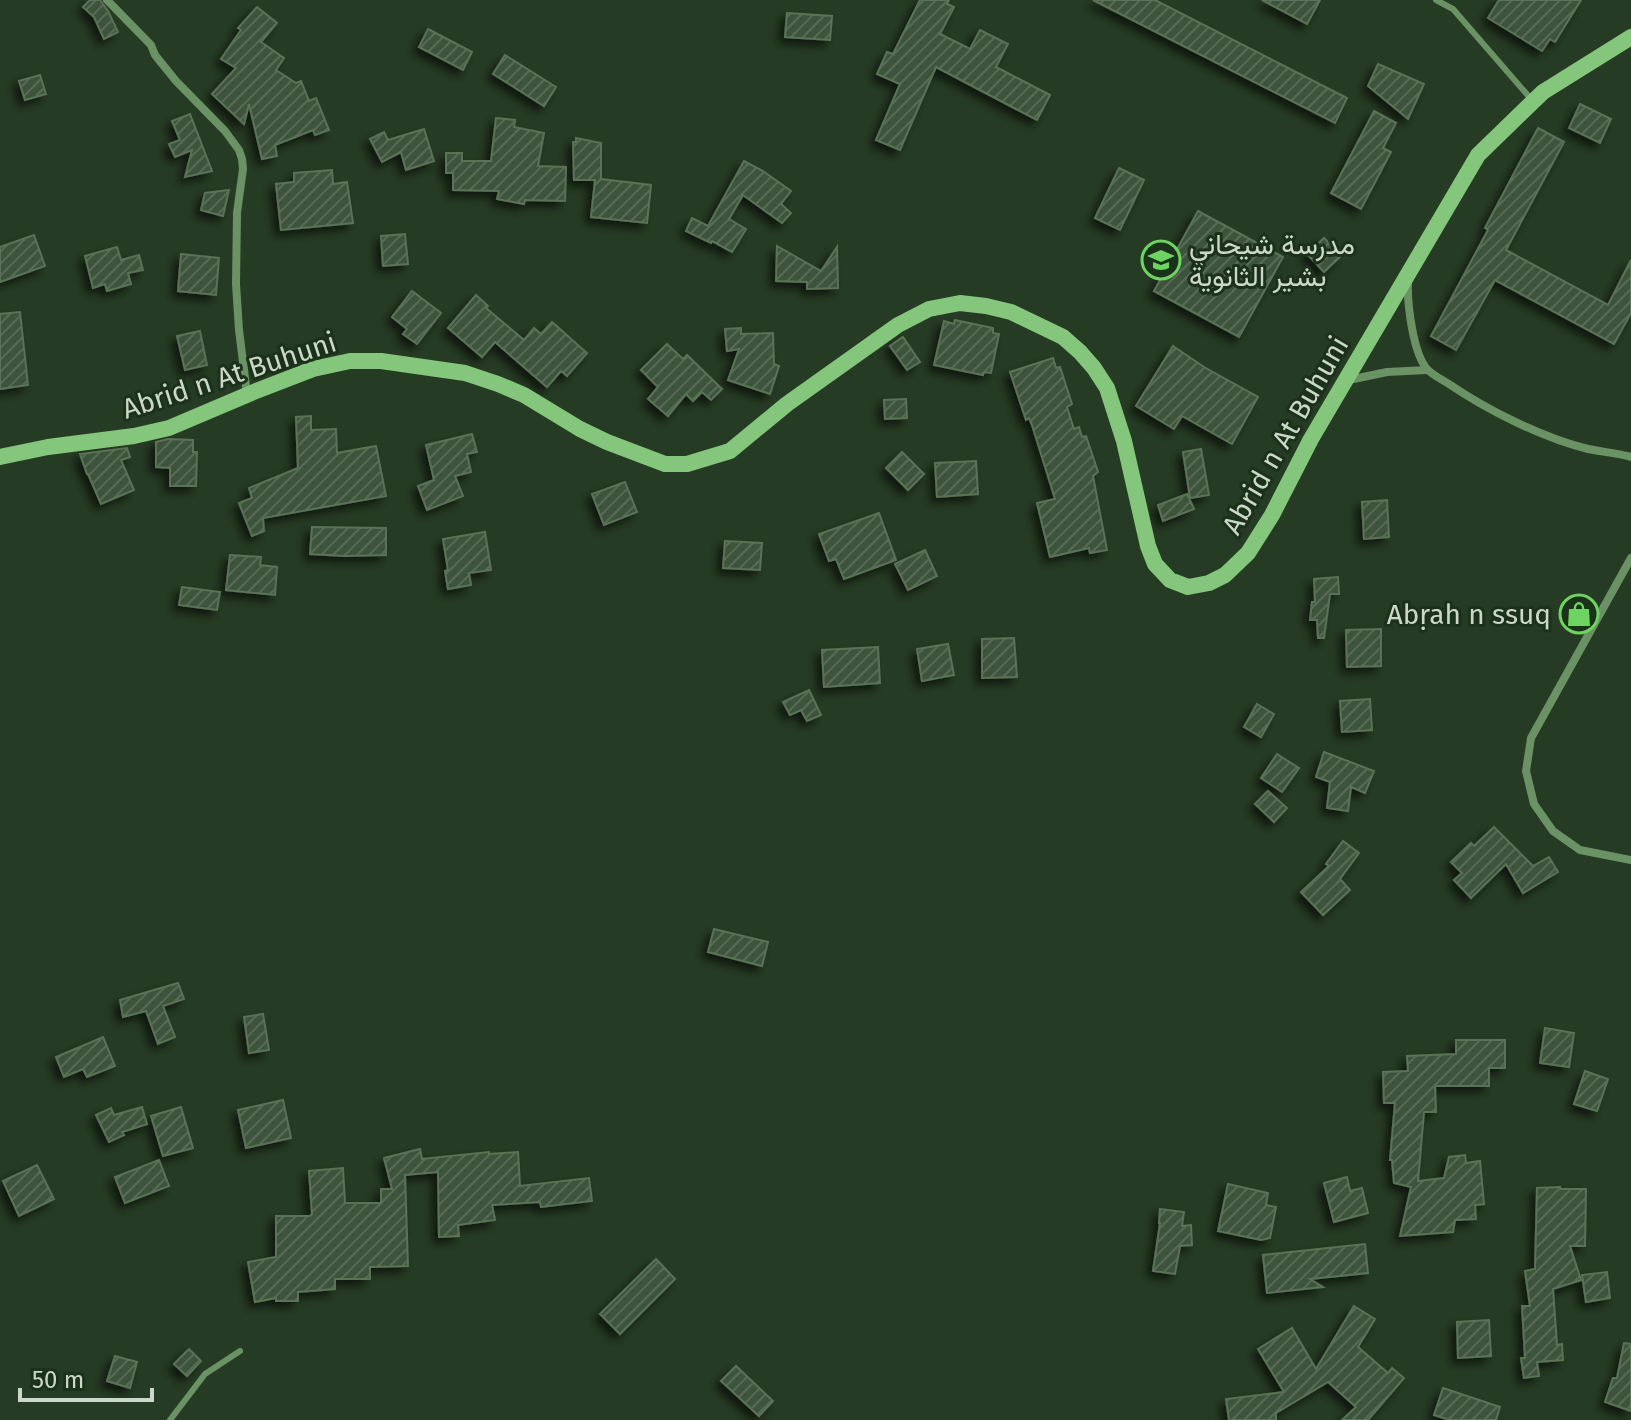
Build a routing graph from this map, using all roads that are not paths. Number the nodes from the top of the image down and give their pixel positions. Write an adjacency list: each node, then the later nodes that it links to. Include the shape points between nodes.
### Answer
1 (107, 0): 8 (street, via 239,150 243,169 236,284)
2 (1436, 0): 4 (lane, via 1453,9)
3 (1631, 37): 4 (street, Abrid n At Buhuni)
4 (1534, 102): 5 (street, Abrid n At Buhuni, via 1478,155)
5 (1409, 270): 6 (street, via 1412,331); 7 (street, Abrid n At Buhuni)
6 (1427, 370): 7 (street); 10 (street, via 1534,430)
7 (1346, 380): 8 (street, Abrid n At Buhuni, via 1248,553 1225,575 1188,587 1170,580 1155,564 1124,441 1107,388 1094,368 1063,337 986,306 960,303 929,309 898,325 730,451 687,464 643,457 498,384 400,362 329,364)
8 (247, 394): 9 (street, Abrid n At Buhuni, via 169,428)
9 (0, 457)
10 (1631, 457)
11 (1631, 558): 12 (street, via 1531,738 1526,771 1534,804 1553,831 1580,850)
12 (1631, 860)
13 (240, 1351): 14 (lane, via 205,1374)
14 (170, 1420)

